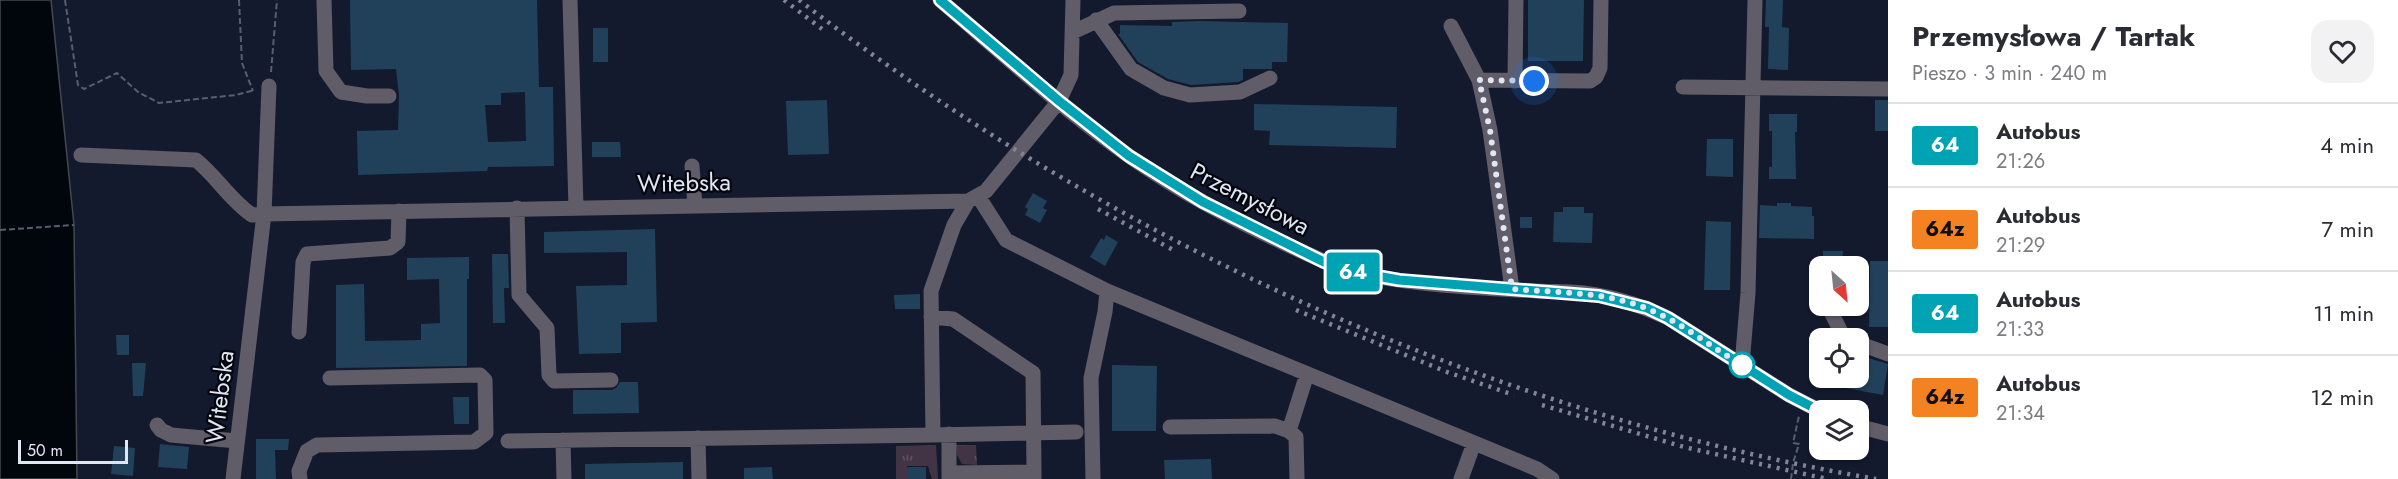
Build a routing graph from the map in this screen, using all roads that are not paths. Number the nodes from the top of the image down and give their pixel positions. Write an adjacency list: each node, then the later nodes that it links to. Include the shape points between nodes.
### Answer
1 (324, 0): 19 (street, via 326,71 341,92)
2 (570, 0): 25 (street)
3 (940, 0): 20 (street, Przemysłowa)
4 (1073, 0): 11 (street)
5 (1516, 0): 14 (street)
6 (1601, 0): 14 (street, via 1600,68 1596,77 1590,81)
7 (1755, 0): 17 (street)
8 (1239, 11): 9 (street, via 1114,13)
9 (1096, 20): 11 (street); 12 (street, via 1131,69 1164,88 1190,94 1240,92)
10 (1451, 26): 13 (street)
11 (1072, 32): 20 (street, via 1071,75)
12 (1270, 78)
13 (1479, 80): 14 (street); 29 (street, via 1490,130)
14 (1515, 81)
15 (269, 86): 28 (street, Witebska)
16 (1683, 87): 17 (street)
17 (1753, 88): 18 (street); 35 (street, via 1749,293)
18 (1888, 89)
19 (389, 96)
20 (1059, 101): 23 (street, via 986,191); 29 (street, Przemysłowa, via 1167,181 1324,262 1399,280)
21 (81, 155): 28 (street, via 196,160 237,205 252,215)
22 (692, 166): 24 (street)
23 (973, 198): 24 (street, Witebska); 30 (street, via 1006,240); 31 (street, via 954,225 934,278)
24 (695, 206): 25 (street, Witebska)
25 (576, 207): 26 (street, Witebska)
26 (518, 208): 27 (street, Witebska); 38 (street, via 519,295 547,328 549,375 554,381)
27 (399, 211): 28 (street, Witebska); 32 (street, via 398,242 390,248 307,254 303,262)
28 (264, 214): 51 (street, Witebska)
29 (1512, 289): 35 (street, Przemysłowa, via 1599,296 1647,308)
30 (1107, 291): 36 (street); 61 (street, via 1091,378)
31 (931, 317): 44 (street, via 953,319 1033,373); 48 (street)
32 (299, 332)
33 (1869, 347): 34 (street)
34 (1888, 354)
35 (1742, 365): 39 (street, Przemysłowa)
36 (1307, 374): 43 (street); 53 (street)
37 (330, 378): 58 (street, via 480,375 485,380 486,433 474,442 317,446 307,451)
38 (611, 380)
39 (1809, 405)
40 (157, 425): 51 (street, via 171,435)
41 (1170, 427): 43 (street, via 1275,426)
42 (1869, 429): 47 (street)
43 (1289, 431): 62 (street, via 1296,437)
44 (1034, 432): 45 (street); 46 (street); 54 (street)
45 (1076, 432)
46 (949, 434): 48 (street); 55 (street)
47 (1888, 434)
48 (933, 435): 49 (street)
49 (698, 438): 50 (street); 60 (street)
50 (563, 440): 52 (street); 59 (street)
51 (237, 441): 57 (street, Witebska)
52 (508, 441)
53 (1474, 443): 63 (street); 64 (street)
54 (1034, 475): 56 (street)
55 (949, 476): 56 (street)
56 (986, 476)
57 (233, 479)
58 (300, 479)
59 (564, 479)
60 (699, 479)
61 (1093, 479)
62 (1297, 479)
63 (1461, 479)
64 (1552, 479)

